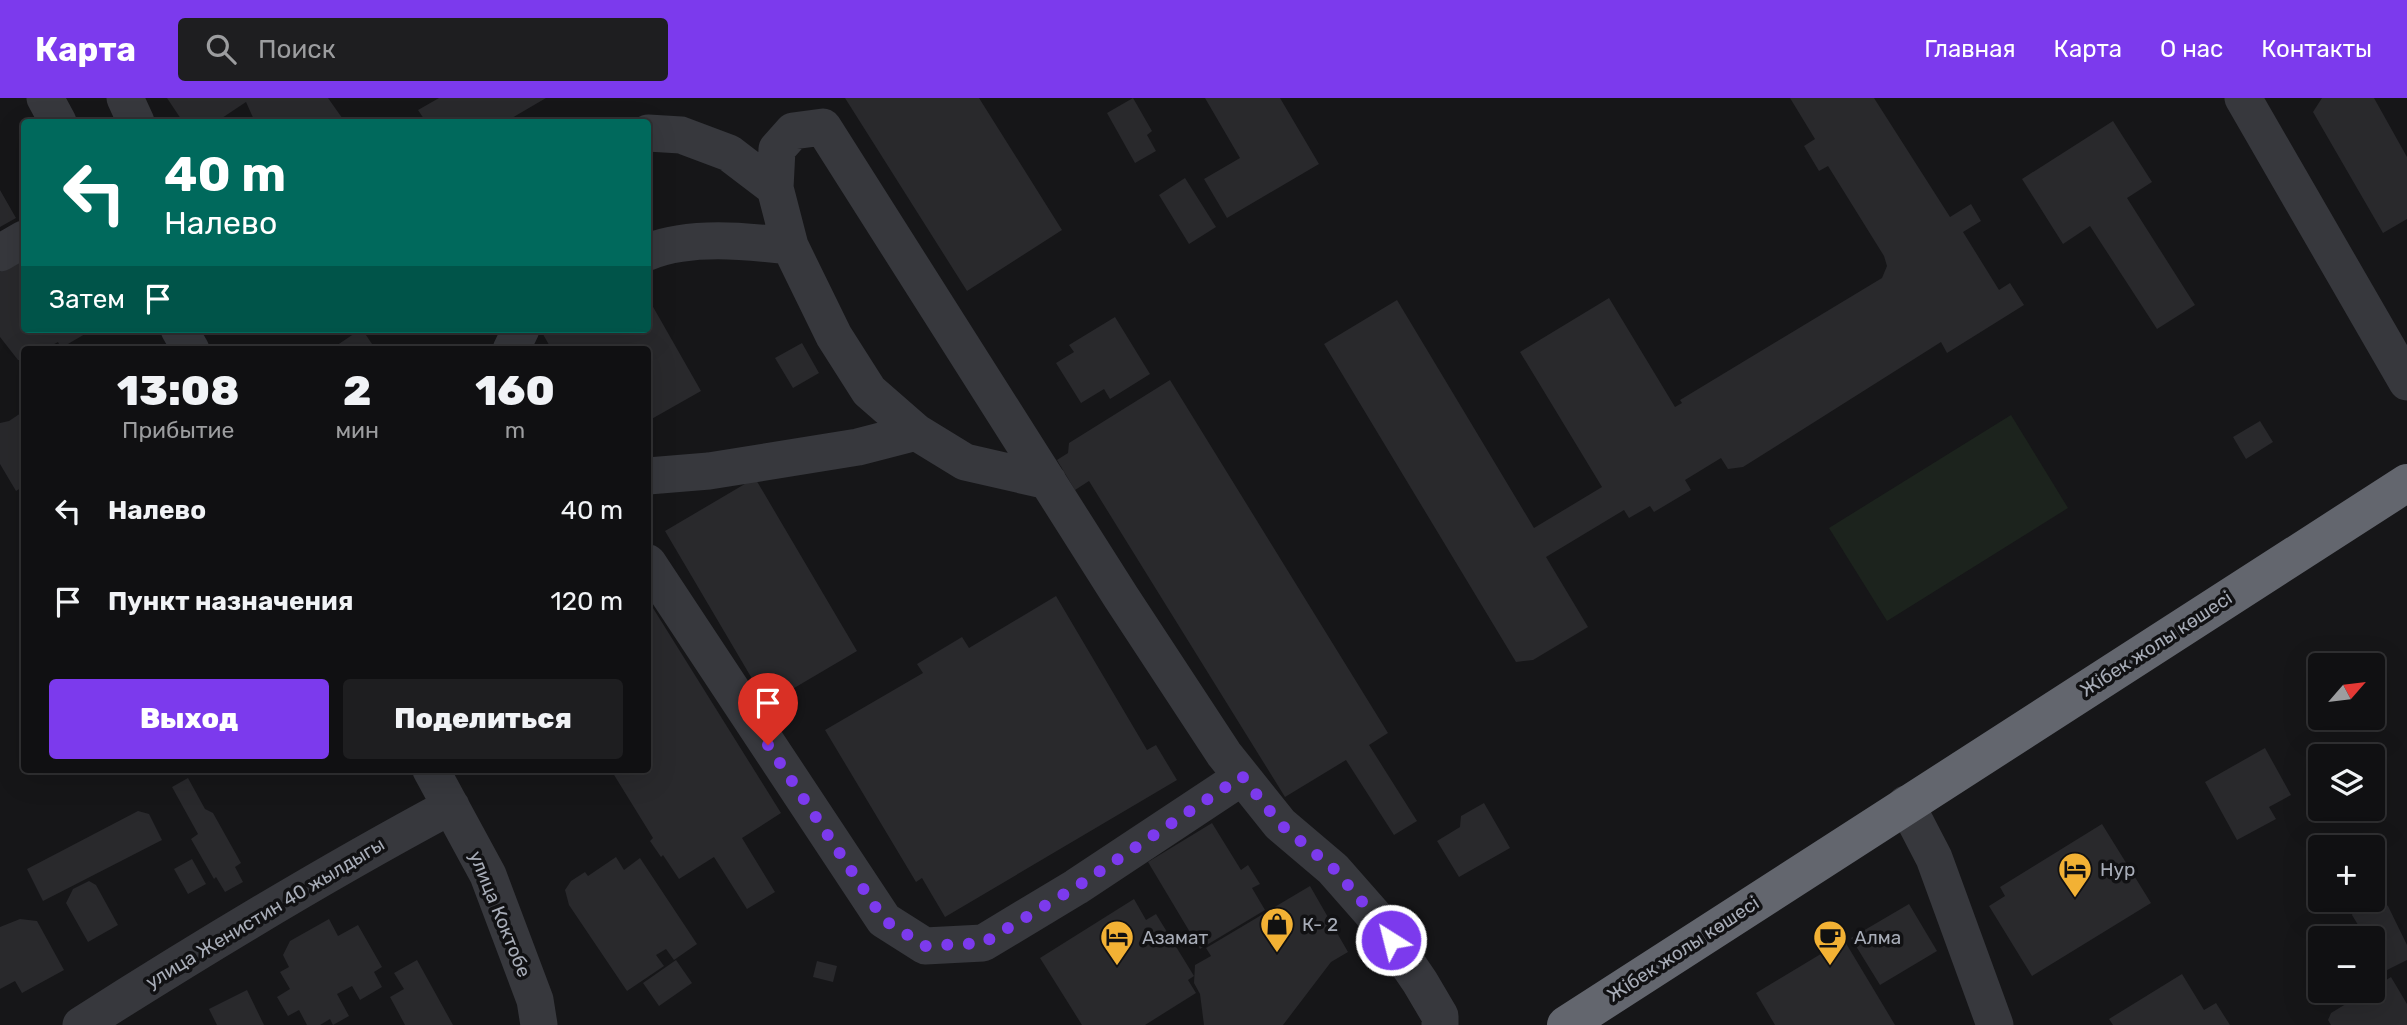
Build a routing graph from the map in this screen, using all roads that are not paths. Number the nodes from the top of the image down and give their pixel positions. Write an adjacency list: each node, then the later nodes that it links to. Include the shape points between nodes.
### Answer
1 (45, 98): 4 (street)
2 (125, 98): 5 (street)
3 (2243, 98): 12 (street)
4 (56, 119)
5 (135, 119)
6 (651, 133): 7 (street, via 681,135 729,153)
7 (775, 188): 9 (street); 15 (street, via 777,149 793,131 823,127)
8 (21, 241): 11 (street)
9 (790, 246): 10 (street, via 737,240); 13 (street, via 834,336 869,391)
10 (651, 251)
11 (0, 253)
12 (2407, 382)
13 (916, 432): 14 (street, via 847,449); 15 (street, via 965,462)
14 (651, 476)
15 (1048, 481): 19 (street)
16 (2407, 483): 20 (highway, Жібек жолы көшесі)
17 (651, 568): 19 (street, via 884,920 925,946 983,943)
18 (433, 773): 21 (street, улица Коктобе)
19 (1242, 776): 24 (street, via 1280,824 1334,869 1377,919 1420,982 1440,1016)
20 (1906, 804): 25 (highway, Жібек жолы көшесі); 26 (street, via 1934,858)
21 (451, 806): 22 (street, улица Женистин 40 жылдыгы, via 356,857); 23 (street, улица Коктобе, via 488,875 535,1000)
22 (81, 1025)
23 (539, 1025)
24 (1440, 1025)
25 (1566, 1025)
26 (1995, 1025)

